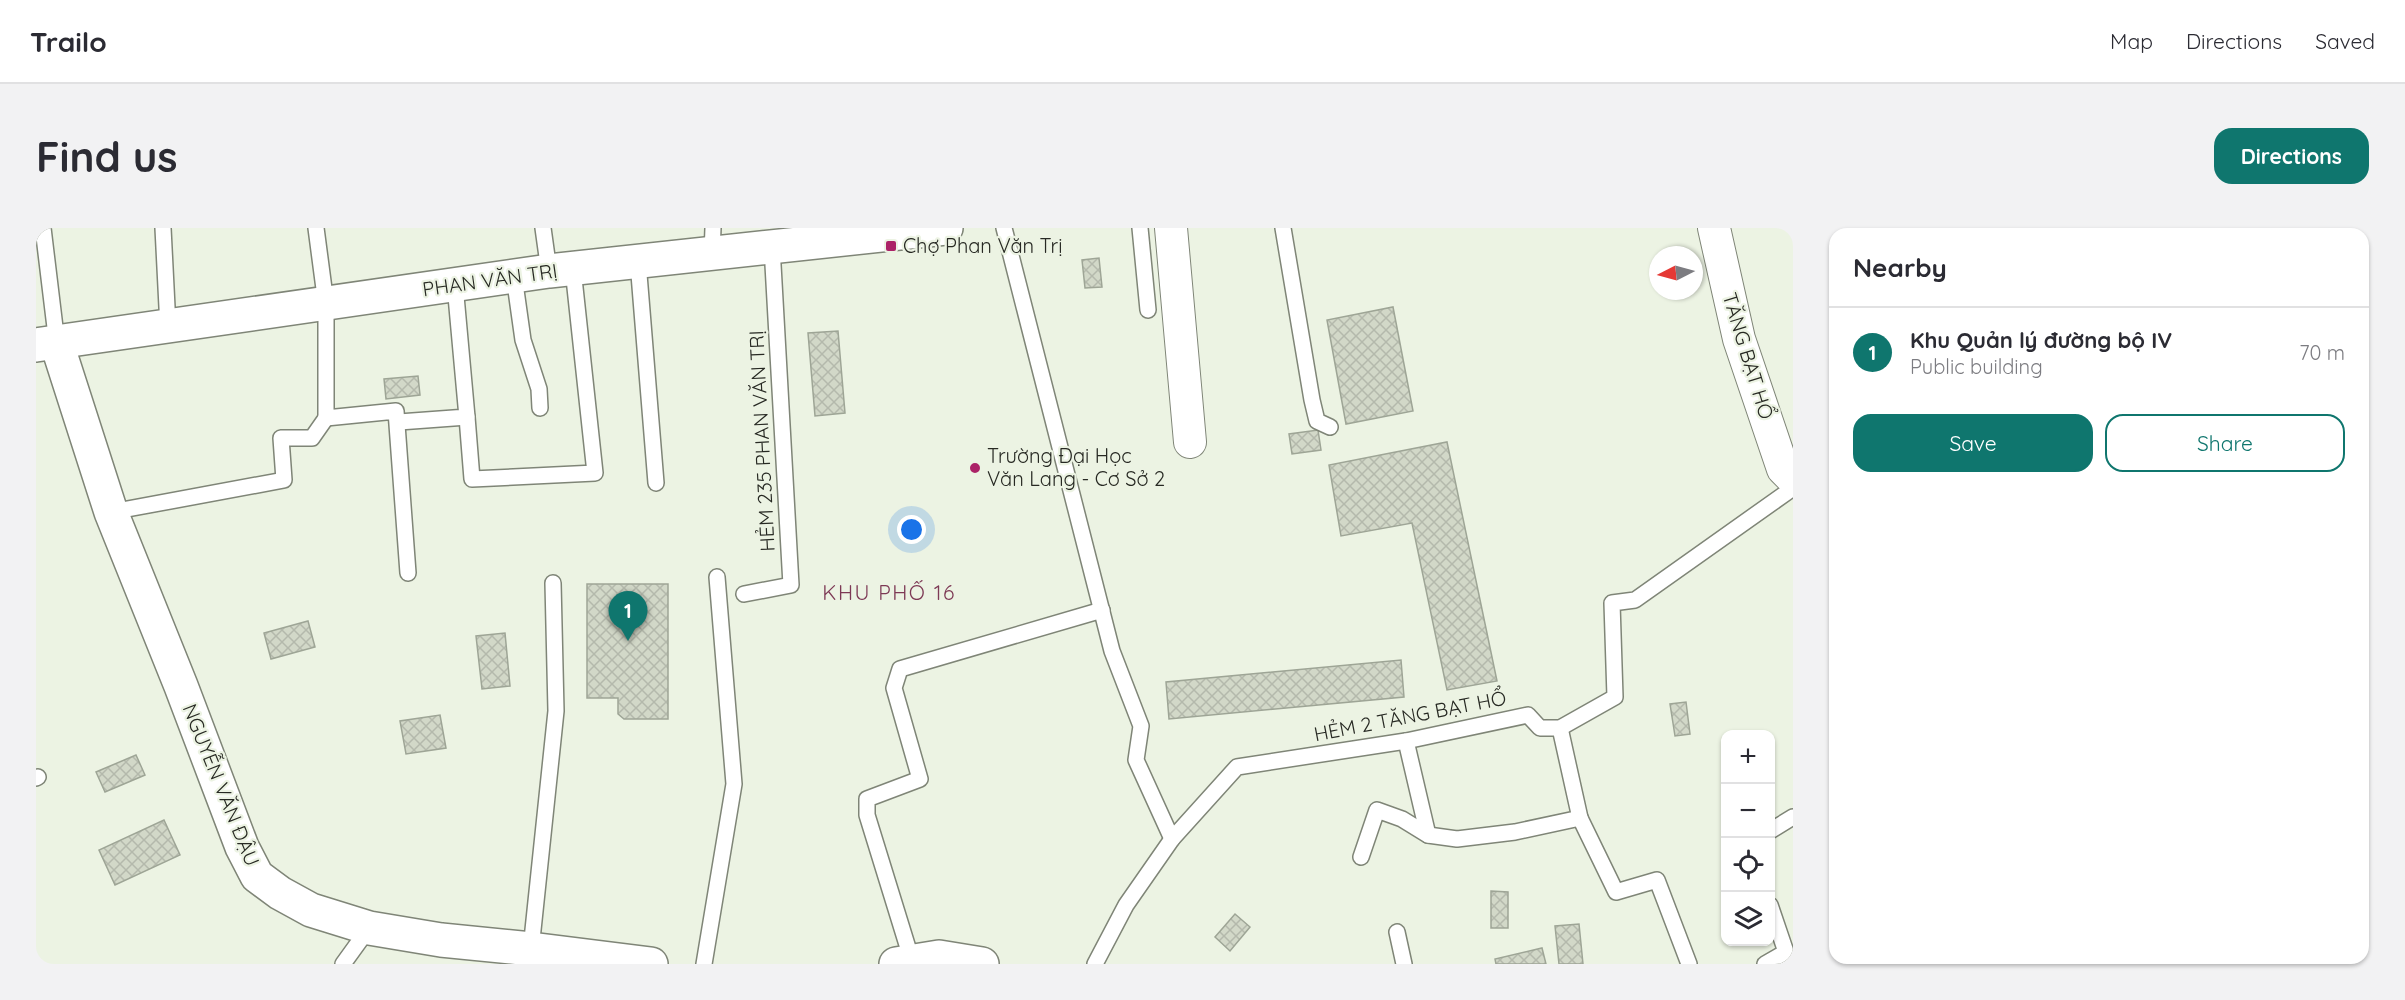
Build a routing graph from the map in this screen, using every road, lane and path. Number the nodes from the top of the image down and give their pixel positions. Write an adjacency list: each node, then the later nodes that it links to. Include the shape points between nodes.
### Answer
1 (43, 228): 20 (lane)
2 (163, 228): 19 (lane)
3 (316, 228): 17 (lane)
4 (543, 228): 14 (lane)
5 (946, 228): 12 (street, PHAN VĂN TRỊ)
6 (1004, 228): 34 (lane)
7 (1140, 228): 18 (lane)
8 (1171, 228): 26 (street)
9 (1283, 228): 25 (lane, via 1312,400 1317,421)
10 (1714, 228): 27 (street, TĂNG BẠT HỔ, via 1739,339)
11 (713, 241): 12 (street, PHAN VĂN TRỊ); 13 (street, PHAN VĂN TRỊ)
12 (772, 247): 33 (lane, HẺM 235 PHAN VĂN TRỊ, via 791,585)
13 (638, 262): 14 (street, PHAN VĂN TRỊ); 28 (lane)
14 (561, 270): 15 (street, PHAN VĂN TRỊ); 22 (lane, via 596,473 472,478)
15 (514, 276): 16 (street, PHAN VĂN TRỊ); 21 (lane, via 523,340 539,389)
16 (455, 285): 17 (street, PHAN VĂN TRỊ); 22 (lane)
17 (326, 304): 19 (street, PHAN VĂN TRỊ); 23 (lane)
18 (1148, 310)
19 (168, 327): 20 (street, PHAN VĂN TRỊ)
20 (46, 345): 29 (street, NGUYỄN VĂN ĐẬU)
21 (540, 408)
22 (467, 417): 24 (lane)
23 (326, 418): 24 (lane, via 396,411); 29 (lane, via 312,438 281,438 284,480)
24 (399, 422): 30 (lane)
25 (1330, 427)
26 (1190, 442)
27 (1791, 475): 35 (lane, via 1635,600 1612,603 1615,697)
28 (656, 483)
29 (111, 512): 44 (street, NGUYỄN VĂN ĐẬU, via 242,847 257,876 311,910)
30 (408, 573)
31 (717, 577): 51 (lane, via 734,784)
32 (553, 583): 47 (lane, via 556,711)
33 (744, 594)
34 (1102, 610): 41 (lane, via 1112,651 1141,726 1136,759); 48 (lane, via 900,669 894,688 920,779 867,799 867,815)
35 (1560, 728): 36 (lane, HẺM 2 TĂNG BẠT HỔ, via 1540,728 1528,715); 38 (lane)
36 (1406, 741): 40 (lane); 41 (lane, HẺM 2 TĂNG BẠT HỔ, via 1237,767)
37 (1793, 817): 39 (lane)
38 (1580, 818): 40 (lane, via 1457,839); 55 (lane, via 1616,892 1657,880)
39 (1775, 828)
40 (1428, 835): 42 (lane, via 1377,810)
41 (1172, 839): 53 (lane, HẺM 2 TĂNG BẠT HỔ, via 1126,905)
42 (1361, 857)
43 (1775, 914): 46 (lane)
44 (369, 928): 47 (street, NGUYỄN VĂN ĐẬU, via 441,940); 49 (lane)
45 (1397, 932): 54 (lane)
46 (1786, 932): 56 (lane, via 1786,952)
47 (531, 948): 50 (street, NGUYỄN VĂN ĐẬU)
48 (904, 963): 52 (street, via 939,957)
49 (343, 964)
50 (651, 964)
51 (704, 964)
52 (982, 964)
53 (1095, 964)
54 (1404, 964)
55 (1689, 964)
56 (1765, 964)

